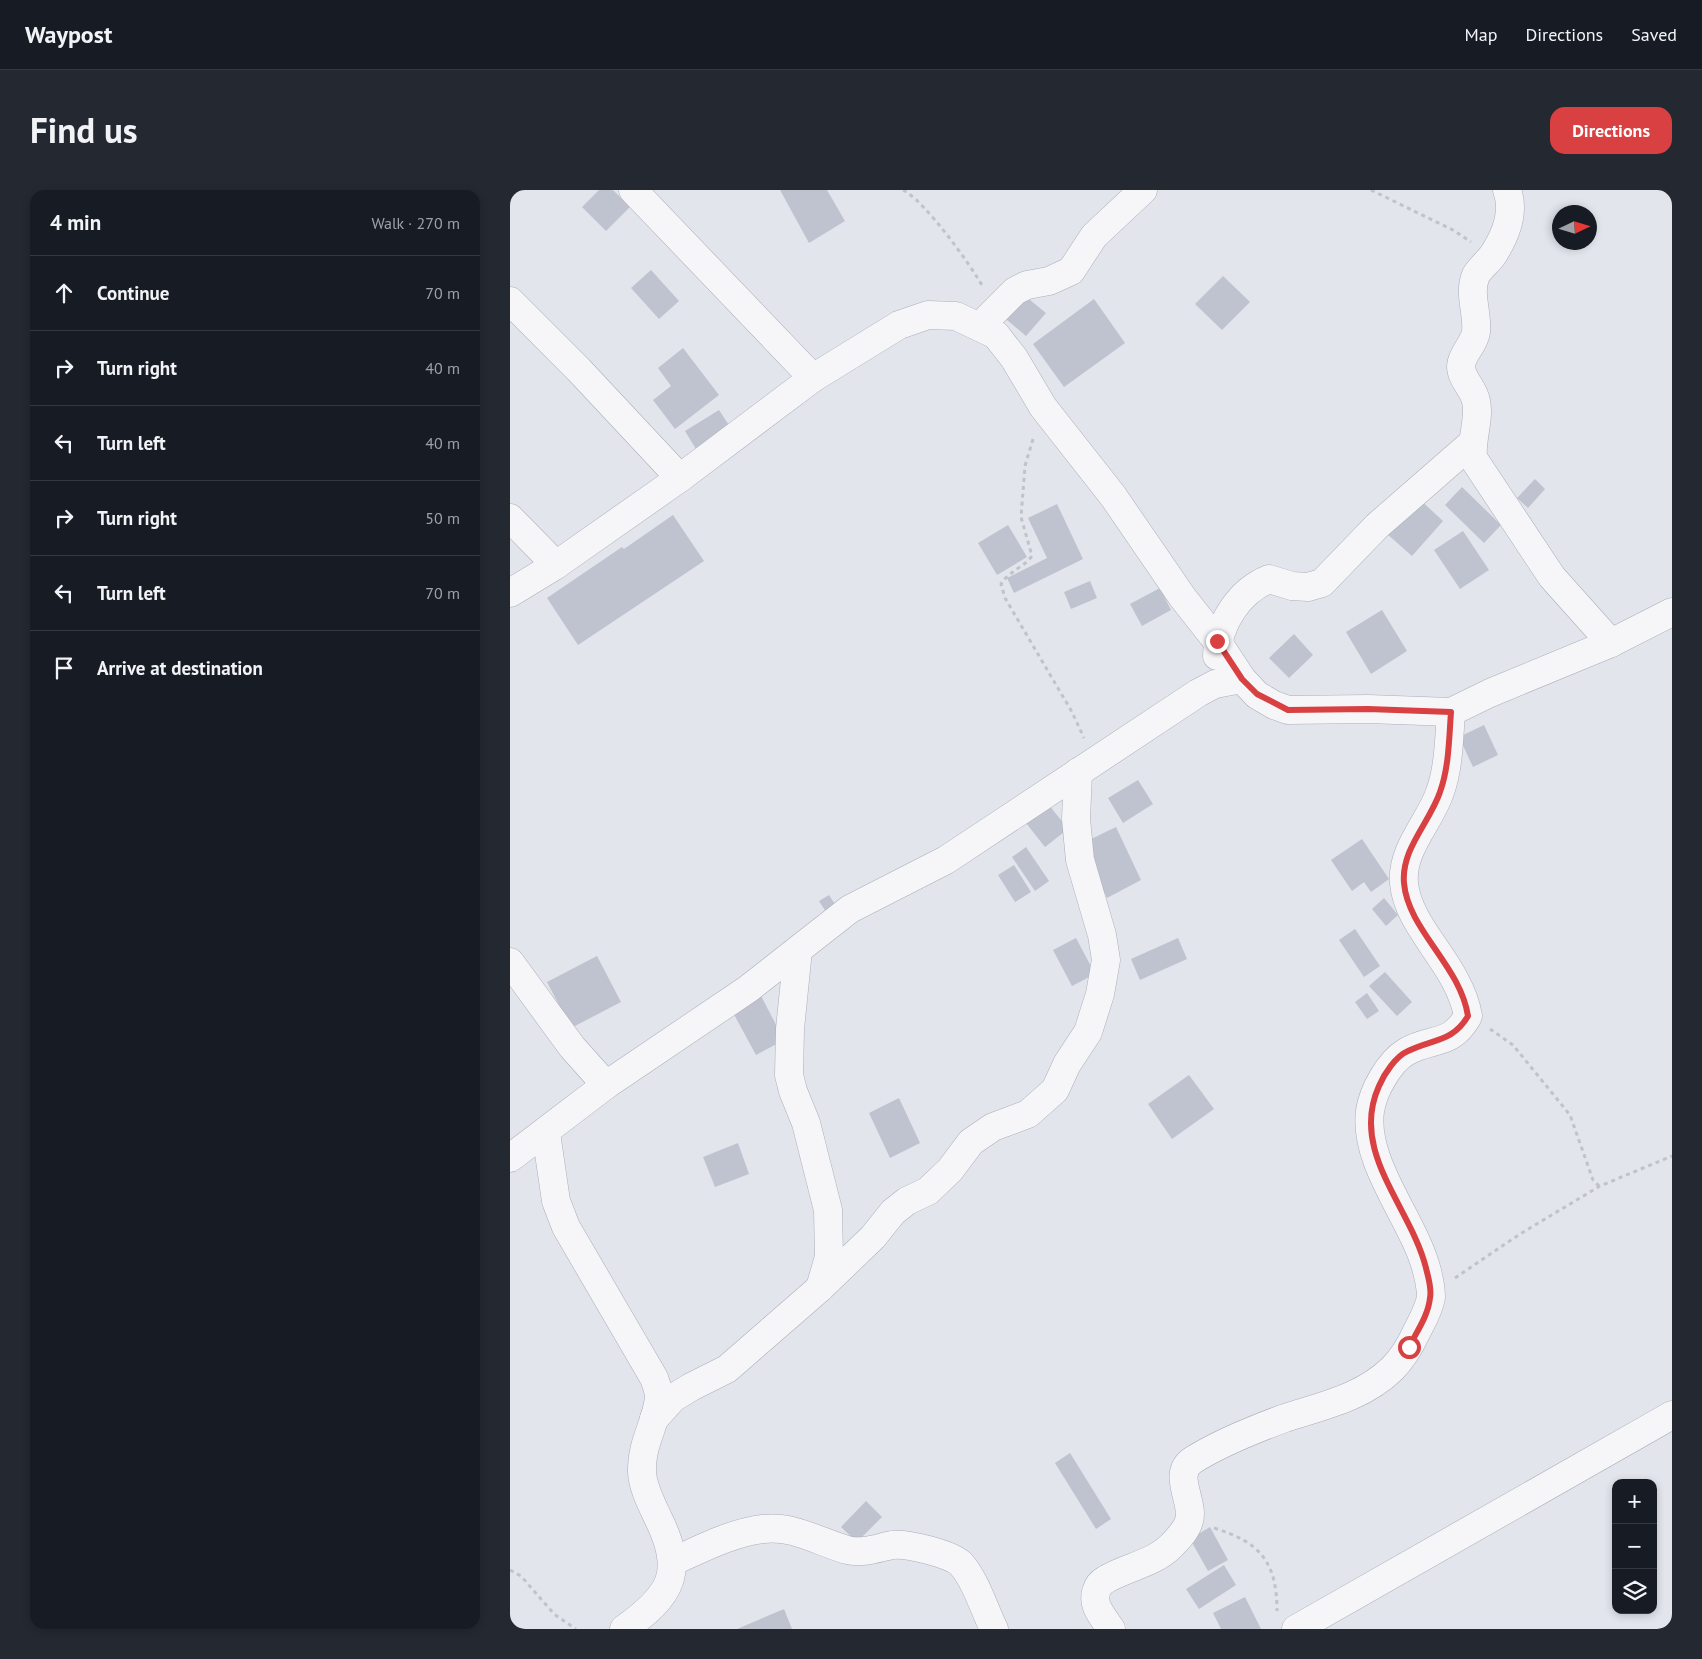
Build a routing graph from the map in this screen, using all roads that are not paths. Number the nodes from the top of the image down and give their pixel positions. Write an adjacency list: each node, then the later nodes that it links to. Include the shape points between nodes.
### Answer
1 (633, 190): 6 (street)
2 (1143, 190): 5 (street, via 1094,236 1071,271 1015,291)
3 (1507, 190): 7 (street, via 1511,202 1510,217 1493,256 1476,276 1472,289 1476,334 1462,360 1463,374 1477,402)
4 (510, 301): 8 (street)
5 (988, 318): 6 (street, via 928,315 899,325); 13 (street, via 1043,407 1113,496 1183,598)
6 (813, 378): 8 (street)
7 (1471, 444): 13 (street, via 1377,526 1322,583 1300,587 1269,579 1254,587 1234,605); 14 (street, via 1473,458 1480,471 1552,577)
8 (680, 478): 10 (street)
9 (510, 518): 10 (street)
10 (556, 565): 11 (street)
11 (510, 594)
12 (1672, 612): 14 (street)
13 (1217, 641): 15 (street); 16 (street)
14 (1611, 643): 17 (street)
15 (1242, 679): 16 (street); 17 (street, via 1257,694 1288,710)
16 (1215, 684): 18 (street)
17 (1451, 712): 31 (street, via 1441,790 1432,815 1405,864 1404,883 1410,908 1461,988 1468,1016 1453,1034 1406,1051 1397,1059 1379,1084 1370,1111 1372,1137 1385,1181 1424,1261 1431,1296 1427,1313 1409,1347 1392,1369 1365,1389 1336,1403 1249,1431 1191,1461 1184,1470 1183,1481 1190,1510 1189,1521 1182,1534 1169,1548 1146,1562 1103,1580 1097,1588 1096,1606)
18 (1078, 772): 19 (street, via 946,860 850,909); 24 (street, via 1076,819 1080,860 1106,960 1088,1032 1055,1090 1028,1114 993,1127 971,1142 944,1176 928,1191 893,1212 874,1237)
19 (798, 950): 21 (street, via 703,1021); 24 (street, via 789,1075 806,1123 828,1210 829,1257)
20 (510, 962): 21 (street, via 572,1047)
21 (606, 1085): 22 (street)
22 (546, 1133): 23 (street); 26 (street, via 556,1201 566,1227 654,1378 659,1396)
23 (510, 1158)
24 (820, 1288): 26 (street, via 728,1369 673,1398)
25 (1672, 1415): 28 (street)
26 (654, 1419): 27 (street, via 645,1441 642,1472 652,1506 669,1540)
27 (674, 1562): 29 (street, via 667,1589); 30 (street, via 736,1534 765,1528 793,1530 848,1550 865,1551 893,1545 917,1548 949,1556 961,1564)
28 (1287, 1624)
29 (624, 1629)
30 (994, 1629)
31 (1111, 1629)

